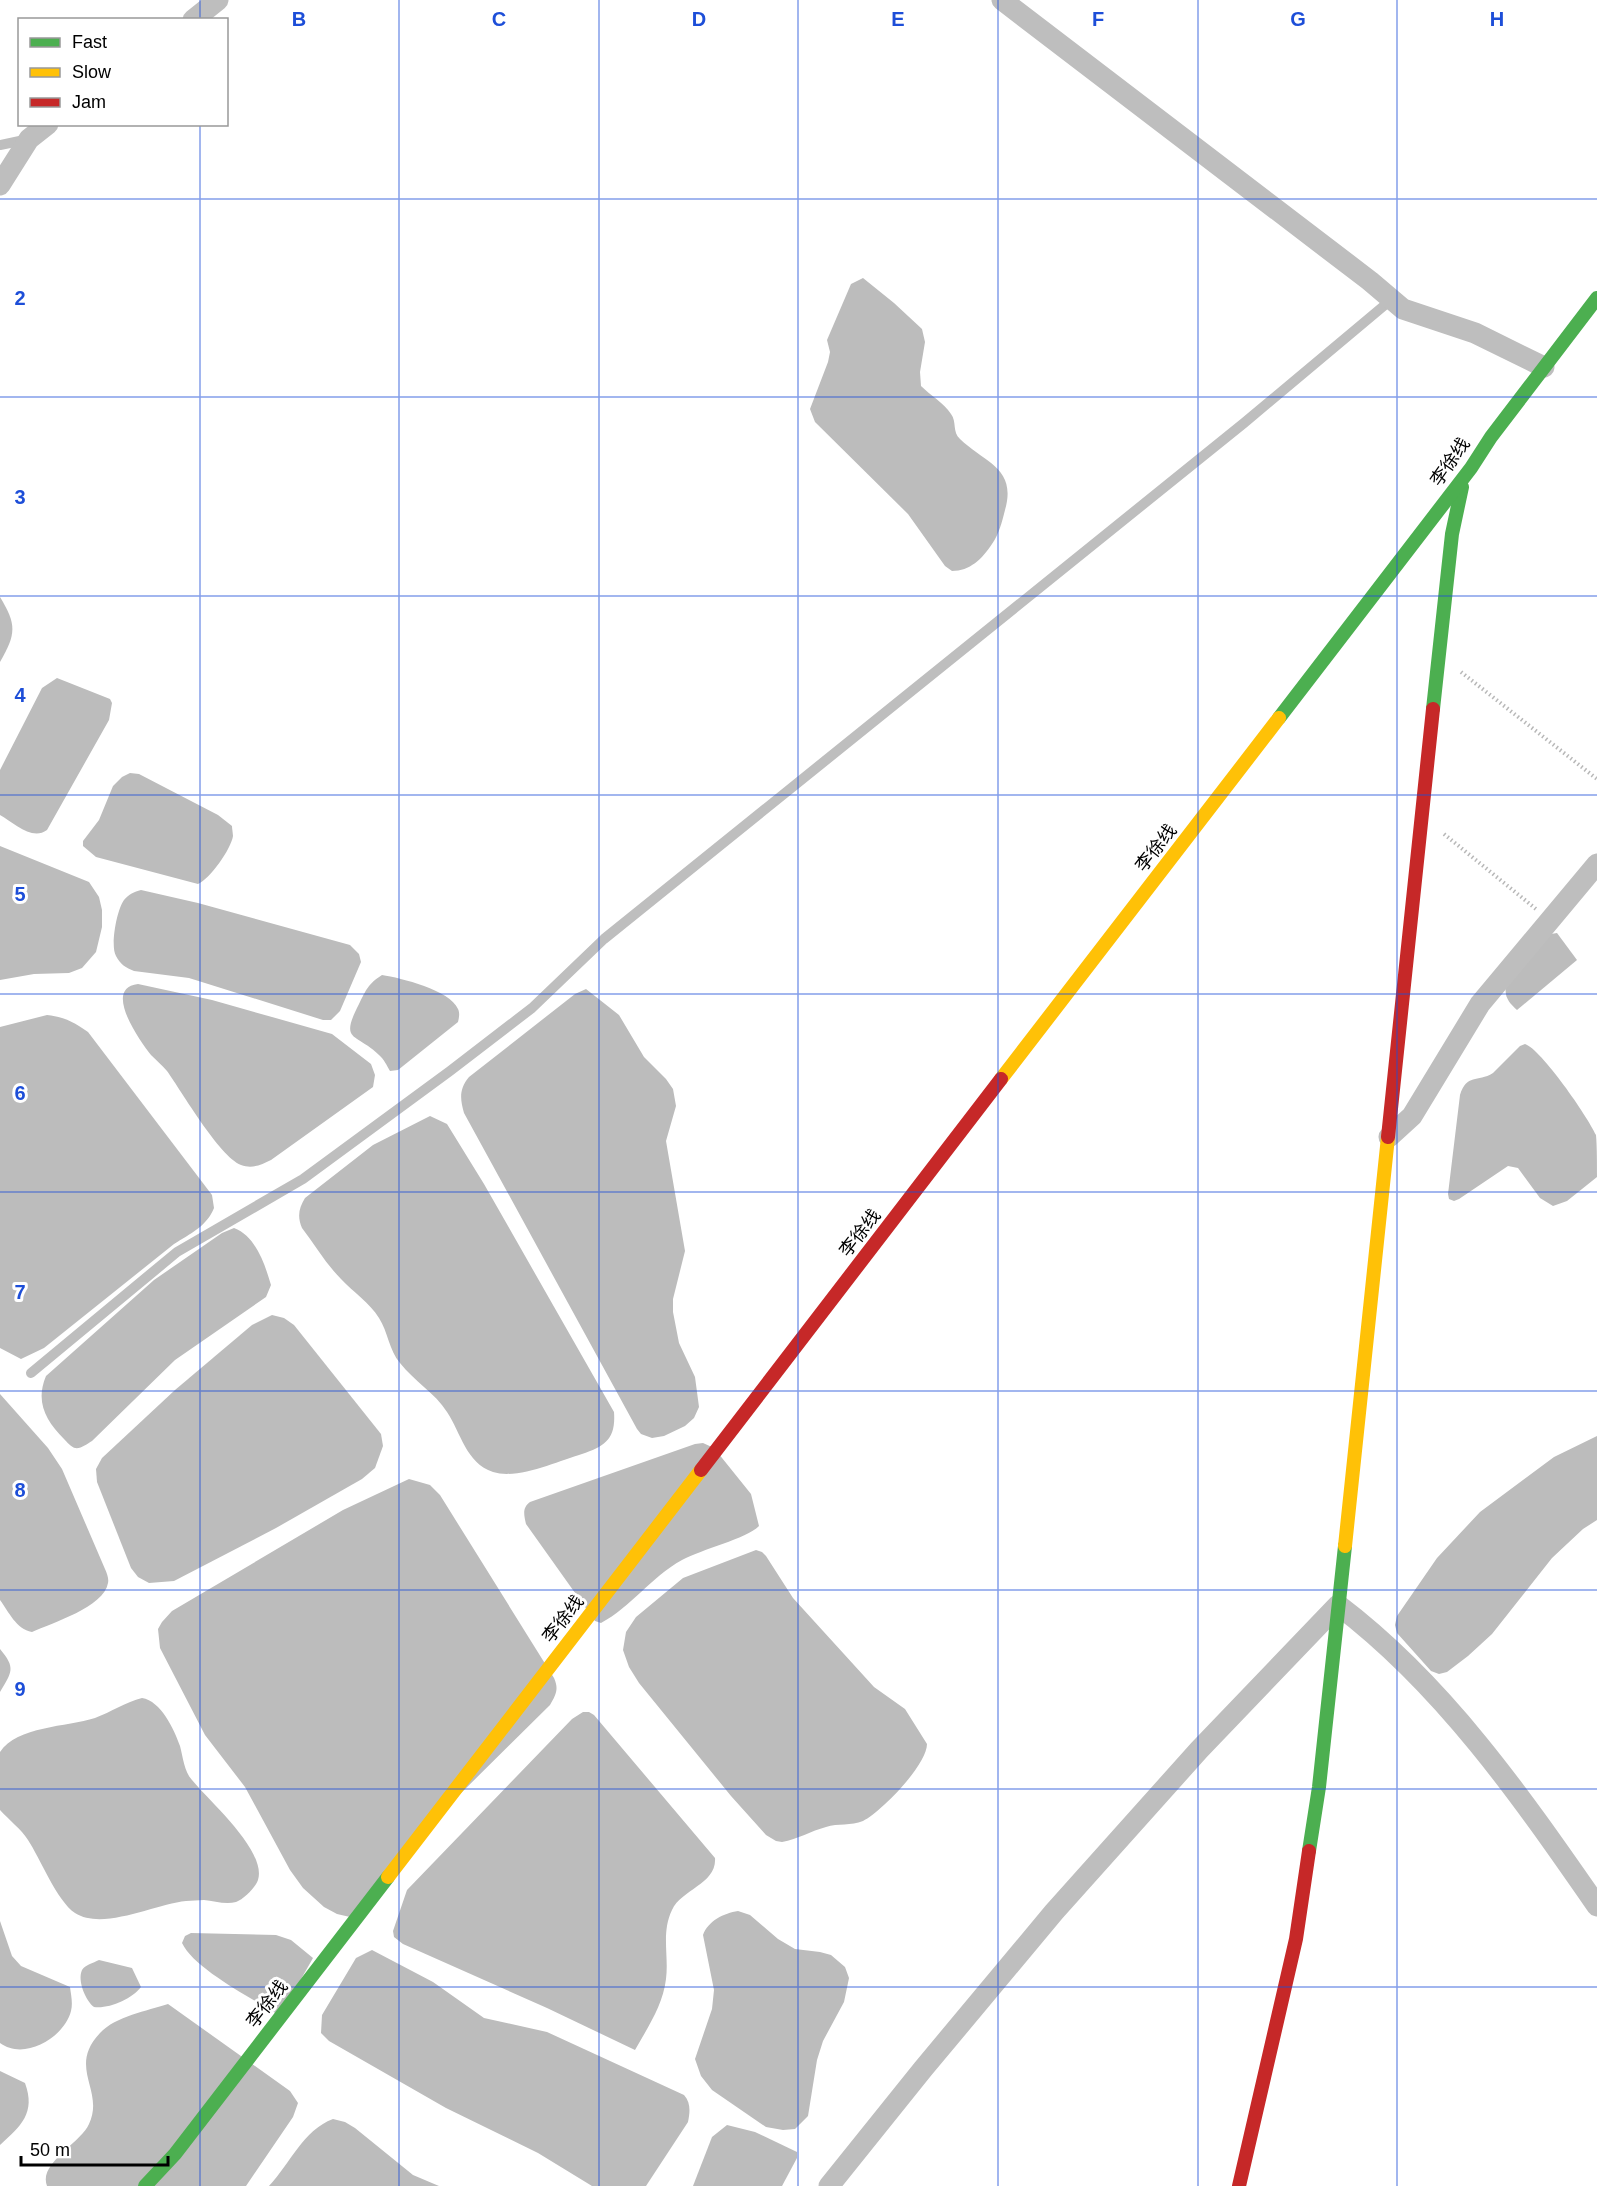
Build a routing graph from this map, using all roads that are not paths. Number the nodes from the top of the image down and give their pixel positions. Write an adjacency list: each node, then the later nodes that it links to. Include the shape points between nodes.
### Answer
1 (218, 0): 3 (street)
2 (1002, 0): 9 (street)
3 (196, 18)
4 (45, 126): 5 (street)
5 (29, 139): 6 (lane); 7 (street)
6 (0, 145)
7 (0, 185)
8 (1597, 298): 10 (main road, 李徐线)
9 (1392, 299): 10 (street, via 1403,309 1475,333); 14 (lane, via 604,939 532,1008 303,1179 177,1252)
10 (1544, 367): 11 (main road, 李徐线)
11 (1471, 468): 13 (main road, via 1454,517); 17 (main road, 李徐线, via 175,2154)
12 (1597, 864): 13 (street, via 1480,1004 1412,1116)
13 (1389, 1137): 15 (main road)
14 (32, 1373)
15 (1338, 1605): 16 (street, via 1395,1652 1456,1719); 18 (street, via 1199,1750 1062,1904); 19 (main road, via 1332,1684 1296,1939)
16 (1597, 1906)
17 (145, 2186)
18 (829, 2186)
19 (1239, 2186)

